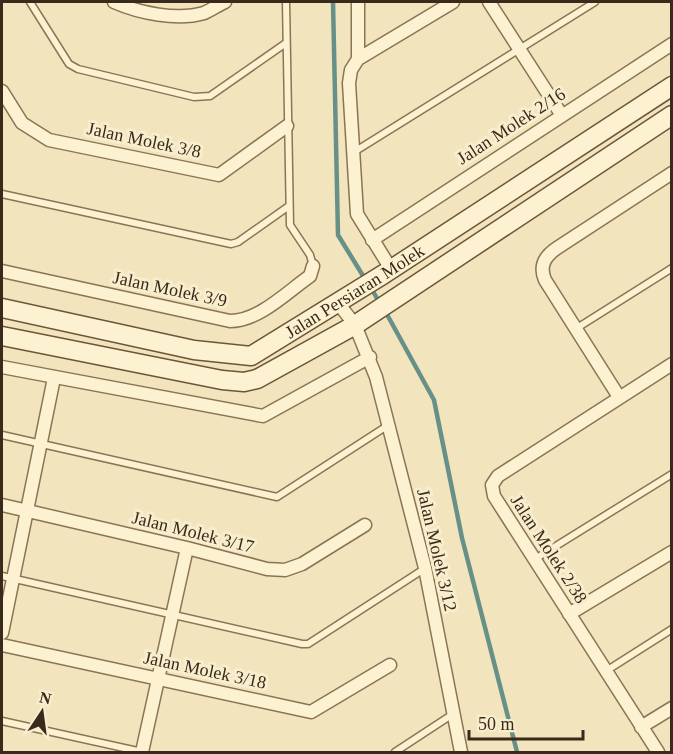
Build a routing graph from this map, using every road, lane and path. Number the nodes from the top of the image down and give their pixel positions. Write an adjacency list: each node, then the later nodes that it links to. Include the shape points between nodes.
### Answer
1 (30, 2): 9 (lane, via 69,64 194,97 210,96)
2 (114, 2): 3 (street, via 167,15 203,13)
3 (225, 2)
4 (286, 2): 9 (lane)
5 (358, 2): 12 (street)
6 (453, 2): 12 (street)
7 (489, 2): 11 (street)
8 (595, 2): 11 (lane)
9 (286, 43): 17 (lane)
10 (672, 44): 15 (street, Jalan Molek 2/16)
11 (520, 49): 15 (street); 18 (lane)
12 (358, 59): 18 (street, via 349,83)
13 (672, 86): 26 (main road, Jalan Persiaran Molek)
14 (2, 91): 17 (street, Jalan Molek 3/8, via 22,123 49,140 219,175)
15 (561, 114): 22 (street, Jalan Molek 2/16)
16 (672, 115): 29 (main road, Jalan Persiaran Molek)
17 (287, 126): 21 (lane)
18 (354, 153): 22 (street, via 357,214)
19 (672, 173): 30 (street, via 546,257 543,274)
20 (2, 194): 21 (lane, via 231,244)
21 (289, 206): 23 (lane, via 290,225)
22 (372, 240): 26 (street)
23 (313, 266): 25 (street, Jalan Molek 3/9, via 310,276 241,321)
24 (672, 268): 30 (lane)
25 (2, 271)
26 (387, 272): 27 (main road, Jalan Persiaran Molek)
27 (345, 299): 28 (main road, Jalan Persiaran Molek, via 272,345 243,357); 29 (street, Jalan Molek 3/12)
28 (2, 308)
29 (362, 320): 31 (main road, Jalan Persiaran Molek, via 269,373 244,382); 32 (street, Jalan Molek 3/12)
30 (577, 328): 36 (street)
31 (2, 336)
32 (370, 357): 35 (street, via 263,416); 37 (street, Jalan Molek 3/12)
33 (672, 364): 36 (street, Jalan Molek 2/38)
34 (2, 367): 35 (street)
35 (54, 378): 39 (street)
36 (619, 397): 46 (street, Jalan Molek 2/38, via 494,482 494,496)
37 (387, 426): 39 (lane, via 277,497); 47 (street, Jalan Molek 3/12)
38 (2, 435): 39 (lane)
39 (41, 443): 42 (street)
40 (672, 474): 46 (lane)
41 (2, 505): 42 (street, Jalan Molek 3/17)
42 (27, 511): 44 (street, Jalan Molek 3/17); 48 (street)
43 (365, 525): 44 (street, Jalan Molek 3/17, via 302,564 285,570)
44 (187, 548): 50 (street)
45 (672, 552): 49 (street)
46 (534, 559): 49 (street, Jalan Molek 2/38)
47 (425, 568): 50 (lane, via 308,644); 58 (street, Jalan Molek 3/12)
48 (7, 578): 50 (lane); 52 (street)
49 (569, 614): 55 (street, Jalan Molek 2/38)
50 (174, 615): 56 (street)
51 (672, 628): 55 (lane)
52 (2, 633)
53 (2, 645): 56 (street, Jalan Molek 3/18)
54 (390, 665): 56 (street, Jalan Molek 3/18, via 311,712)
55 (606, 671): 60 (street, Jalan Molek 2/38)
56 (160, 678): 61 (street)
57 (672, 708): 60 (street)
58 (453, 714): 62 (lane); 63 (street, Jalan Molek 3/12)
59 (2, 721): 61 (lane)
60 (641, 727): 64 (street, Jalan Molek 2/38)
61 (143, 752)
62 (395, 753)
63 (461, 753)
64 (658, 753)

